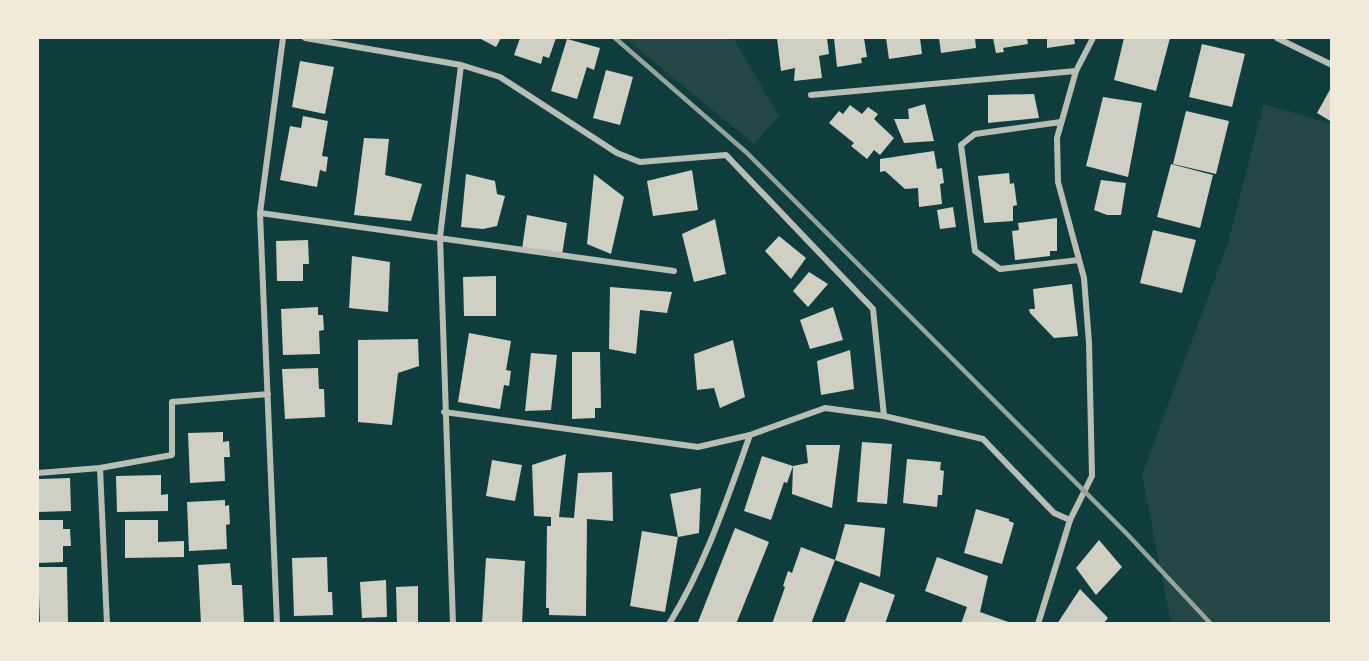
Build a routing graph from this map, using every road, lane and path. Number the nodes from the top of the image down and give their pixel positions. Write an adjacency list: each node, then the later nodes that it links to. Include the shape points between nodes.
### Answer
1 (283, 38): 10 (street)
2 (305, 38): 5 (street)
3 (1093, 38): 7 (street)
4 (1277, 38): 6 (street)
5 (461, 65): 11 (street); 16 (street, via 500,77 617,153 640,162 726,155 873,309)
6 (1332, 65)
7 (1076, 71): 8 (street); 9 (street)
8 (811, 95)
9 (1061, 122): 12 (street, via 1057,138 1058,182); 12 (street, via 975,134 960,145 975,251 1000,269)
10 (260, 213): 11 (street); 14 (street)
11 (440, 237): 13 (street); 15 (street)
12 (1079, 260): 20 (street, via 1089,343 1092,476)
13 (674, 271)
14 (268, 394): 18 (street, via 172,402 172,455); 22 (street)
15 (444, 412): 17 (street, via 698,447); 23 (street)
16 (884, 417): 17 (street, via 825,408); 20 (street, via 983,439 1054,513)
17 (750, 435): 24 (street, via 716,526)
18 (100, 468): 19 (street); 21 (street)
19 (38, 473)
20 (1070, 520): 25 (street)
21 (107, 624)
22 (277, 624)
23 (453, 624)
24 (669, 624)
25 (1038, 624)

